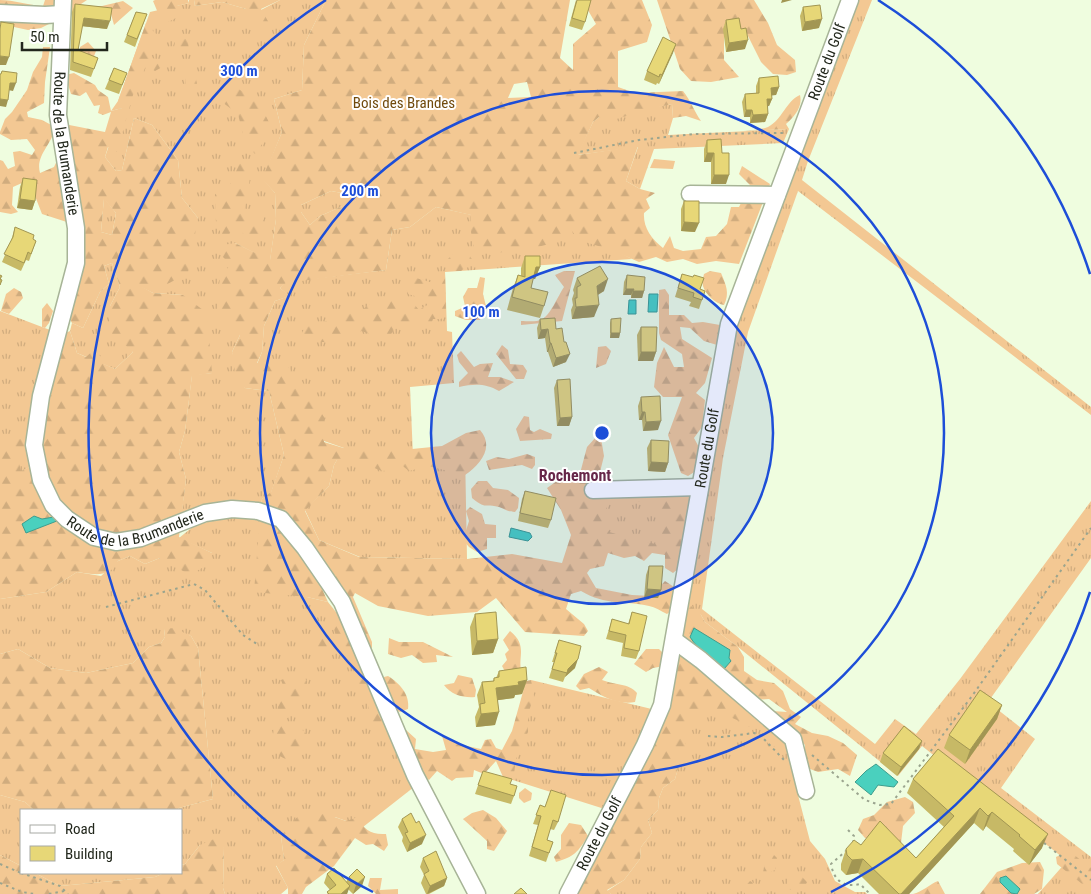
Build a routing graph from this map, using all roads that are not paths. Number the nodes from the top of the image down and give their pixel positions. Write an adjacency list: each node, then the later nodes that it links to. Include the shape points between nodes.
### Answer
1 (850, 0): 5 (street, Route du Golf)
2 (62, 7): 3 (street, via 45,15); 10 (street, Route de la Brumanderie, via 58,115 76,228 76,263 40,404 34,445 41,480 53,505 67,520 94,538 116,542 142,538 205,512 232,508 258,511 281,519 342,602 415,775)
3 (0, 13)
4 (690, 194): 5 (street)
5 (777, 195): 6 (street, Route du Golf, via 729,324)
6 (700, 487): 7 (street); 8 (street, Route du Golf)
7 (593, 490)
8 (674, 640): 9 (street, via 793,738); 11 (street, Route du Golf, via 660,711)
9 (806, 791)
10 (477, 894)
11 (568, 894)

